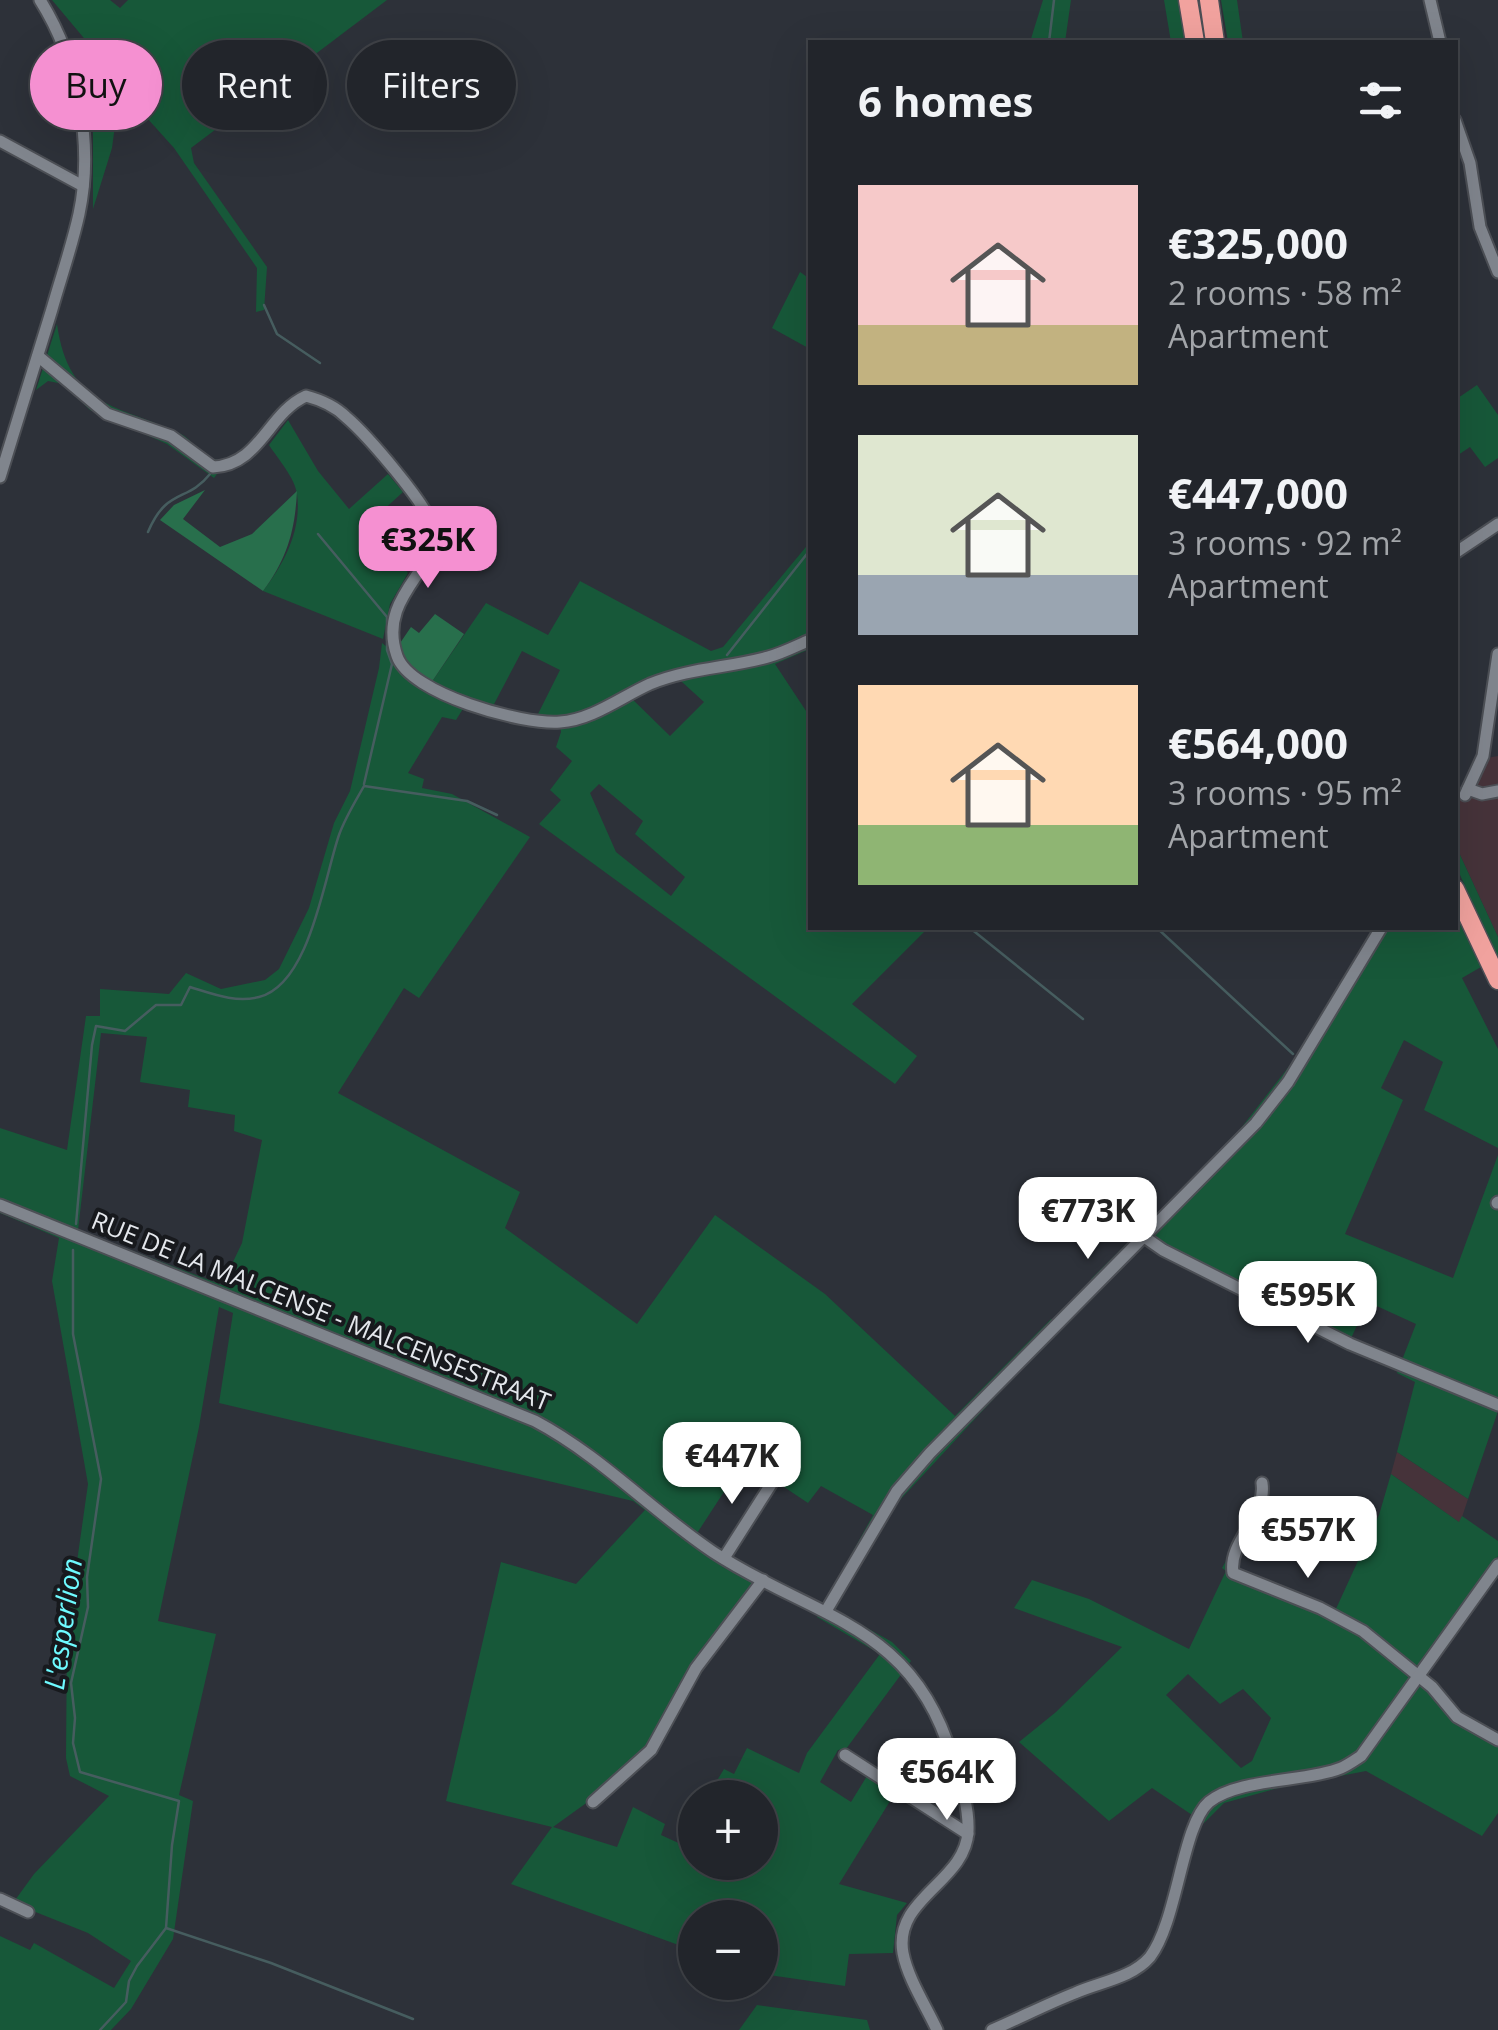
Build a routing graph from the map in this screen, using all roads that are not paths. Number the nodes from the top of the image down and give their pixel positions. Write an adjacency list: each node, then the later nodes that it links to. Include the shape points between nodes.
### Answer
1 (40, 0): 10 (street, via 74,85)
2 (1188, 0): 5 (highway)
3 (1209, 0): 6 (highway)
4 (1430, 0): 7 (street)
5 (1195, 40)
6 (1214, 40)
7 (1440, 40)
8 (1458, 129): 11 (street, via 1480,227)
9 (0, 141): 10 (street)
10 (83, 186): 12 (street)
11 (1498, 272)
12 (38, 356): 13 (street); 16 (street, via 107,414 171,436 213,467 248,454 306,396 344,414 410,491 434,532 393,620 400,664 428,686 485,708 570,720 677,674 769,657)
13 (0, 477)
14 (1498, 524): 15 (street)
15 (1458, 552)
16 (808, 641)
17 (1498, 654): 18 (street, via 1483,756 1467,792)
18 (1498, 792)
19 (1458, 896): 21 (highway)
20 (1380, 930): 23 (street, via 1288,1082 1219,1164)
21 (1496, 979)
22 (0, 1205): 27 (street, RUE DE LA MALCENSE - MALCENSESTRAAT, via 536,1421 568,1438)
23 (1143, 1236): 24 (street, via 1350,1344); 30 (street, via 897,1491)
24 (1498, 1406)
25 (775, 1478): 27 (street)
26 (1262, 1483): 31 (street, via 1260,1509 1233,1558 1232,1573 1348,1623)
27 (724, 1558): 29 (street, RUE DE LA MALCENSE - MALCENSESTRAAT)
28 (1498, 1565): 31 (street)
29 (763, 1580): 30 (street, RUE DE LA MALCENSE - MALCENSESTRAAT); 34 (street, via 696,1668 651,1750)
30 (826, 1612): 35 (street, RUE DE LA MALCENSE - MALCENSESTRAAT, via 874,1639 929,1697 965,1800)
31 (1417, 1675): 32 (street, via 1457,1717); 39 (street, via 1361,1756 1340,1768 1245,1788 1206,1804 1149,1958 1132,1972)
32 (1498, 1740)
33 (845, 1755): 35 (street)
34 (593, 1802)
35 (968, 1834): 38 (street, via 960,1860 914,1908 902,1942)
36 (0, 1899): 37 (street)
37 (28, 1912)
38 (937, 2030)
39 (992, 2030)

